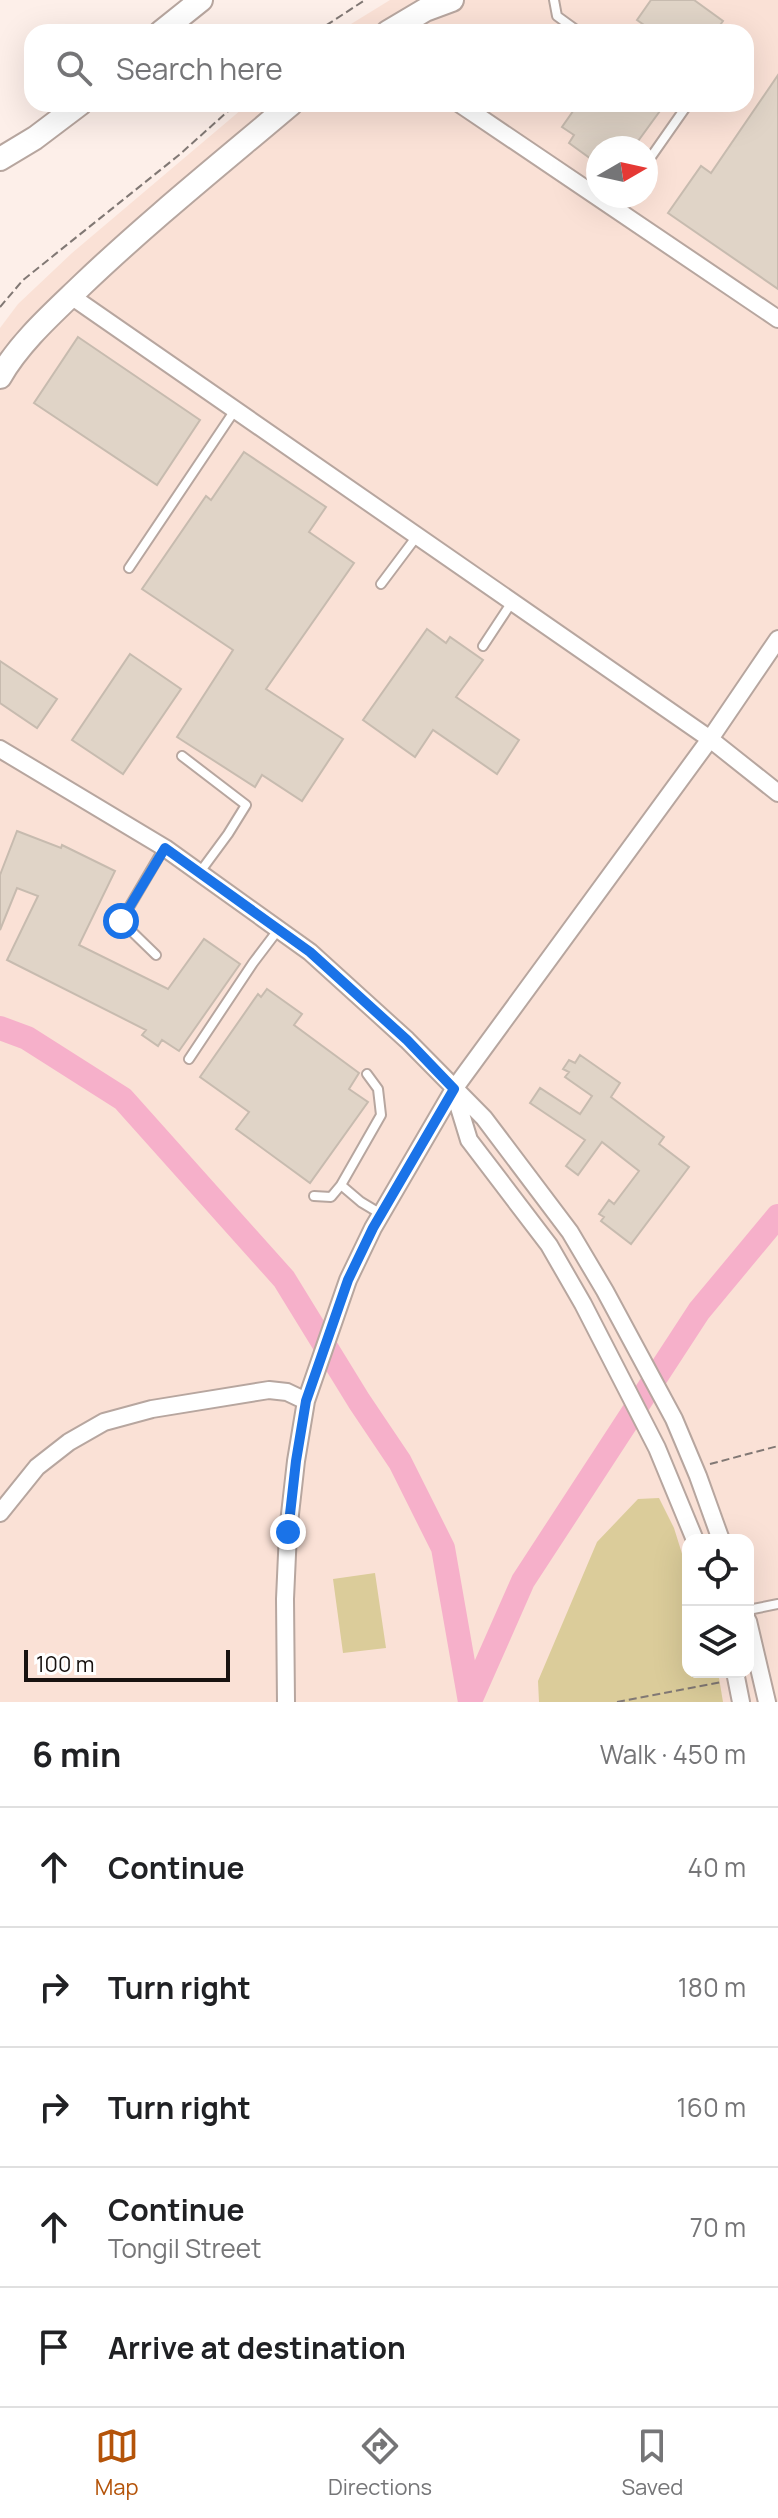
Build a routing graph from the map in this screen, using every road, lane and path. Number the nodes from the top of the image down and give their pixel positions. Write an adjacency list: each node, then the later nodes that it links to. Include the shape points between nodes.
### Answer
1 (201, 0): 5 (street)
2 (365, 0): 6 (path)
3 (452, 0): 7 (street)
4 (554, 0): 8 (lane, via 557,16)
5 (171, 24)
6 (328, 24)
7 (401, 24)
8 (568, 24)
9 (69, 112): 15 (street)
10 (227, 112): 19 (path, via 23,280)
11 (282, 112): 18 (street)
12 (473, 112): 16 (street)
13 (682, 112): 14 (lane)
14 (658, 147)
15 (0, 159)
16 (586, 181)
17 (628, 208): 20 (street)
18 (71, 296): 21 (street); 22 (street)
19 (0, 307)
20 (778, 319)
21 (0, 377)
22 (235, 410): 23 (street); 24 (lane)
23 (417, 536): 25 (lane); 26 (street)
24 (129, 568)
25 (381, 584)
26 (512, 602): 28 (lane); 29 (street)
27 (778, 639): 29 (street)
28 (483, 646)
29 (710, 739): 32 (street); 39 (street)
30 (0, 749): 33 (street)
31 (182, 756): 34 (lane, via 246,805)
32 (778, 793)
33 (165, 848): 34 (street); 36 (lane, via 121,921)
34 (200, 873): 35 (street)
35 (279, 929): 37 (lane); 39 (street, via 407,1040)
36 (156, 955)
37 (189, 1059)
38 (367, 1074): 40 (lane, via 378,1089 381,1115)
39 (454, 1089): 42 (street); 47 (street, via 469,1140 549,1245 628,1390); 48 (street, via 484,1118 570,1232 674,1419)
40 (341, 1185): 41 (lane, via 331,1197); 42 (lane)
41 (314, 1196)
42 (381, 1214): 43 (street, via 348,1280)
43 (306, 1401): 46 (street, via 269,1390 104,1422 55,1451); 54 (street, via 288,1532)
44 (778, 1446): 45 (path)
45 (708, 1465)
46 (0, 1513)
47 (693, 1534)
48 (719, 1534)
49 (778, 1604): 50 (lane)
50 (754, 1609)
51 (754, 1647): 57 (street)
52 (723, 1678): 55 (path)
53 (737, 1678): 56 (street)
54 (286, 1702)
55 (617, 1702)
56 (741, 1702)
57 (767, 1702)

